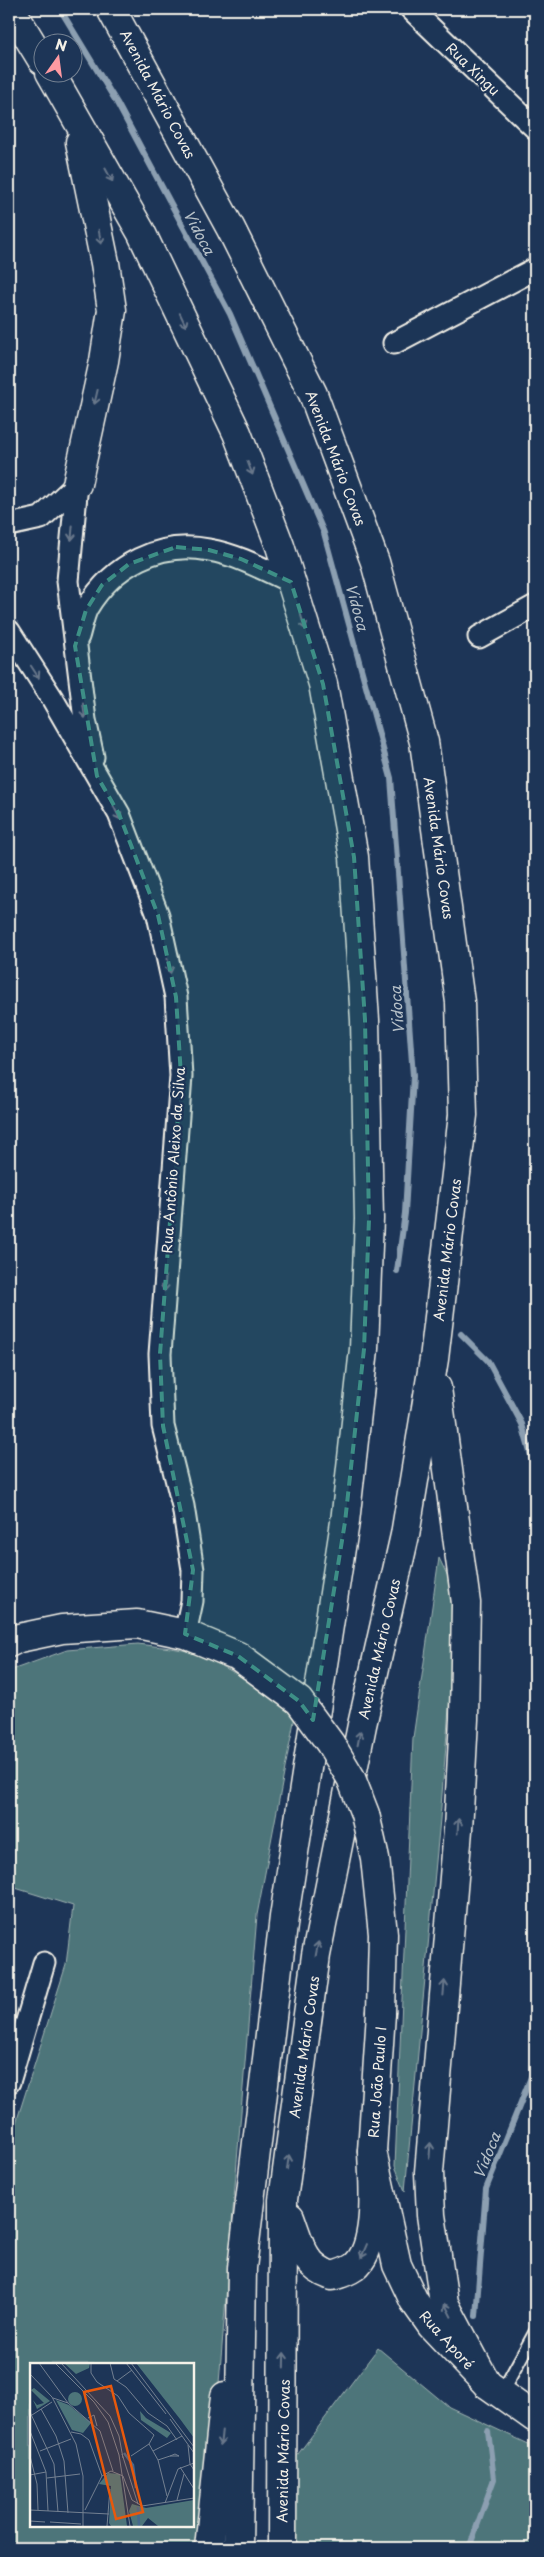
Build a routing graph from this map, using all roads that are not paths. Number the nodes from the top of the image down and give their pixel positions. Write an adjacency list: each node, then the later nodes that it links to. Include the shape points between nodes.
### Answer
1 (11, 9): 4 (main road)
2 (111, 9): 18 (main road, Avenida Mário Covas, via 231,229 313,394 375,562 424,742 460,1002 463,1115)
3 (411, 9): 7 (street, Rua Xingu)
4 (32, 44)
5 (56, 82): 6 (main road)
6 (70, 104): 10 (main road, one-way to 10, via 87,169 112,310); 12 (main road, one-way to 12, via 141,232 236,432)
7 (535, 128)
8 (535, 269): 9 (street)
9 (394, 343)
10 (77, 484): 11 (street, via 41,518); 16 (street, one-way to 16, via 68,581)
11 (9, 525)
12 (291, 582): 16 (street, via 241,559 209,550 176,547 150,553 129,564 102,586 86,610); 25 (main road, one-way to 25, via 323,684 354,857 365,1020 369,1229 364,1348 345,1522 284,1918)
13 (535, 606): 15 (street)
14 (9, 632): 17 (street, Rua Antônio Aleixo da Silva, one-way to 17)
15 (479, 637)
16 (75, 646): 17 (street, one-way to 17)
17 (97, 776): 19 (street, Rua Antônio Aleixo da Silva, one-way to 19, via 119,814 158,915 176,997 181,1076 160,1354 163,1426 183,1506 193,1570)
18 (434, 1359): 24 (main road, Avenida Mário Covas, one-way to 18, via 316,1954 362,1725 405,1536); 27 (main road, one-way to 18, via 444,2304 431,2215 429,2172 458,1830 466,1603)
19 (186, 1634): 20 (main road, via 138,1624 62,1628); 23 (main road, Rua João Paulo I, bridge, via 238,1656 299,1701 351,1778 365,1814 375,1858 383,1934)
20 (9, 1643)
21 (44, 1963): 22 (street)
22 (11, 2069)
23 (372, 2151): 24 (main road, one-way to 24, via 370,2235 362,2258 345,2272 332,2276 319,2272 308,2261); 27 (main road, Rua Aporé, via 397,2264 414,2300 432,2325)
24 (284, 2200): 31 (main road, Avenida Mário Covas, one-way to 24)
25 (242, 2268): 29 (main road, one-way to 29); 30 (main road)
26 (535, 2332): 27 (lane)
27 (494, 2390): 28 (main road, Rua Aporé)
28 (535, 2418)
29 (209, 2548)
30 (238, 2548)
31 (282, 2548)

